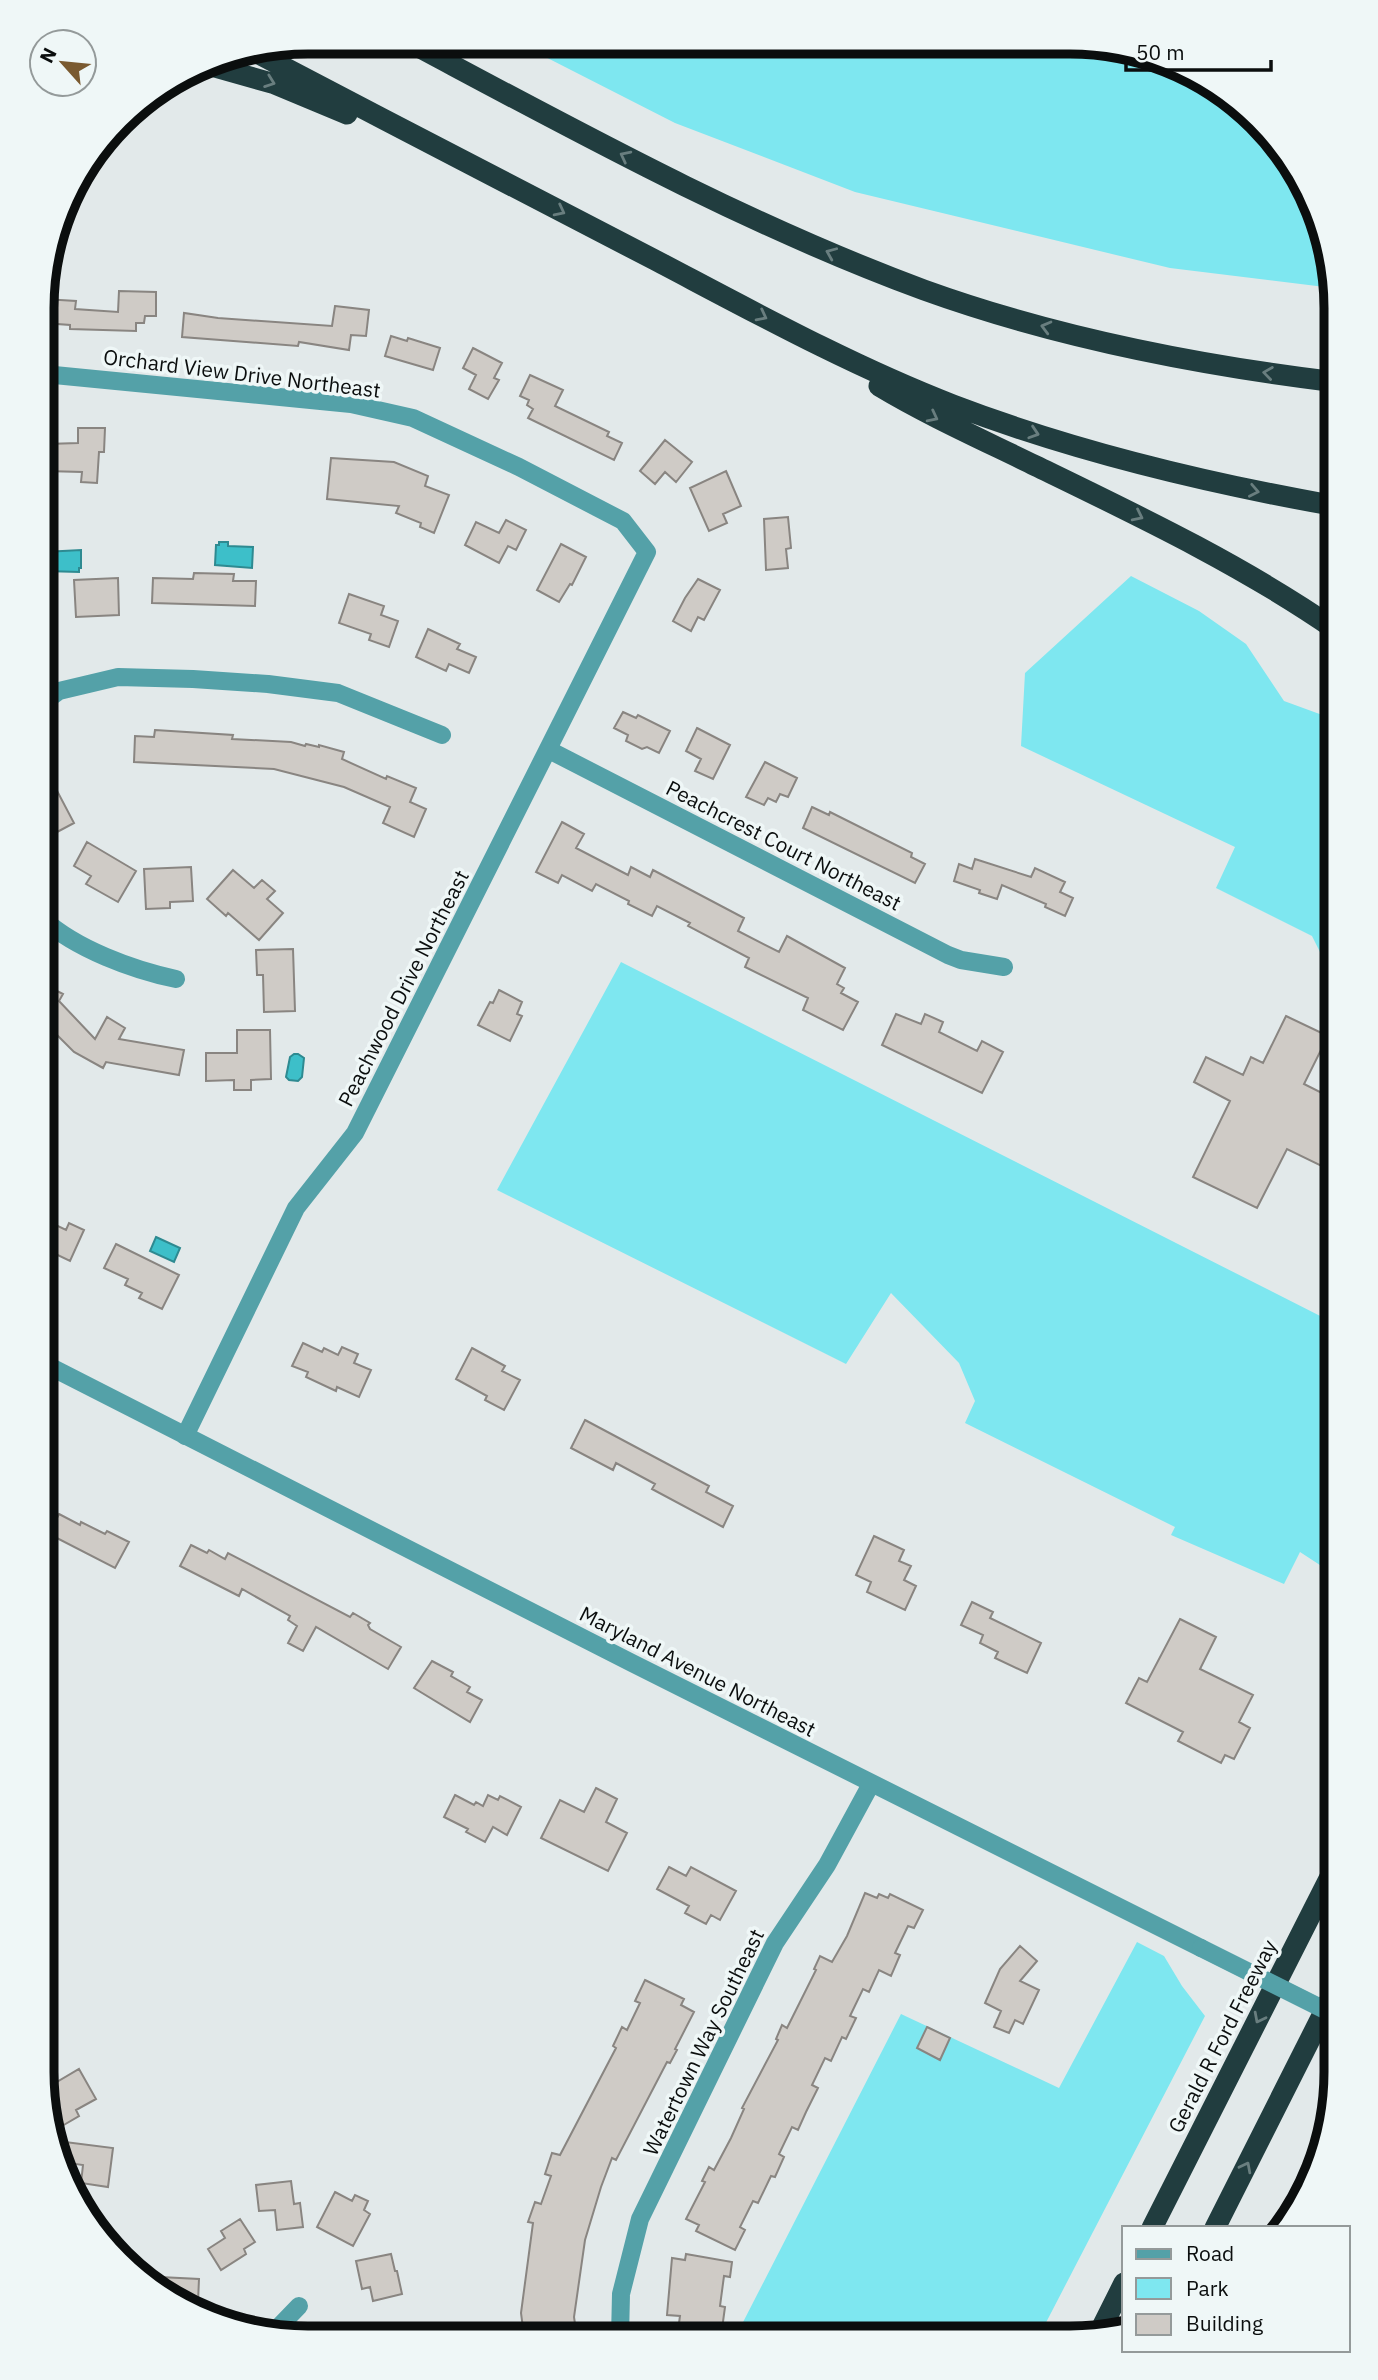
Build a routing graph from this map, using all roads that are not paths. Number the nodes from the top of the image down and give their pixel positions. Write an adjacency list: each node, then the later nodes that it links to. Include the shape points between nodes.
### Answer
1 (432, 54): 7 (highway, one-way to 1, via 1142,352 924,290 660,174)
2 (266, 58): 4 (highway)
3 (223, 69): 4 (highway, one-way to 4, via 275,84)
4 (500, 180): 5 (highway, one-way to 5)
5 (791, 331): 8 (highway, one-way to 8, via 986,417 1132,462); 10 (highway, one-way to 10, via 934,418 1219,558)
6 (54, 375): 9 (street, Orchard View Drive Northeast, via 351,404 413,418 623,521)
7 (1324, 380)
8 (1324, 504)
9 (648, 552): 13 (street, Peachwood Drive Northeast)
10 (1324, 622)
11 (54, 695): 12 (street, via 118,677 268,684 338,692)
12 (442, 735)
13 (549, 750): 15 (street, Peachcrest Court Northeast, via 948,954); 18 (street, Peachwood Drive Northeast, via 355,1133 296,1208)
14 (54, 928): 16 (street, via 96,952)
15 (1004, 967)
16 (176, 979)
17 (54, 1369): 18 (street, Maryland Avenue Northeast)
18 (186, 1436): 19 (street, Maryland Avenue Northeast)
19 (871, 1784): 21 (street, Maryland Avenue Northeast, bridge); 31 (street, Watertown Way Southeast, via 827,1865 775,1943 640,2220 621,2294)
20 (1324, 1889): 25 (highway, Gerald R Ford Freeway, one-way to 25)
21 (1324, 2010)
22 (1324, 2012): 24 (highway)
23 (1324, 2016): 24 (highway)
24 (1300, 2060): 26 (highway, one-way to 24)
25 (1153, 2226)
26 (1216, 2226)
27 (1122, 2287): 30 (highway)
28 (299, 2306): 29 (street)
29 (281, 2324)
30 (1104, 2324)
31 (620, 2326)

